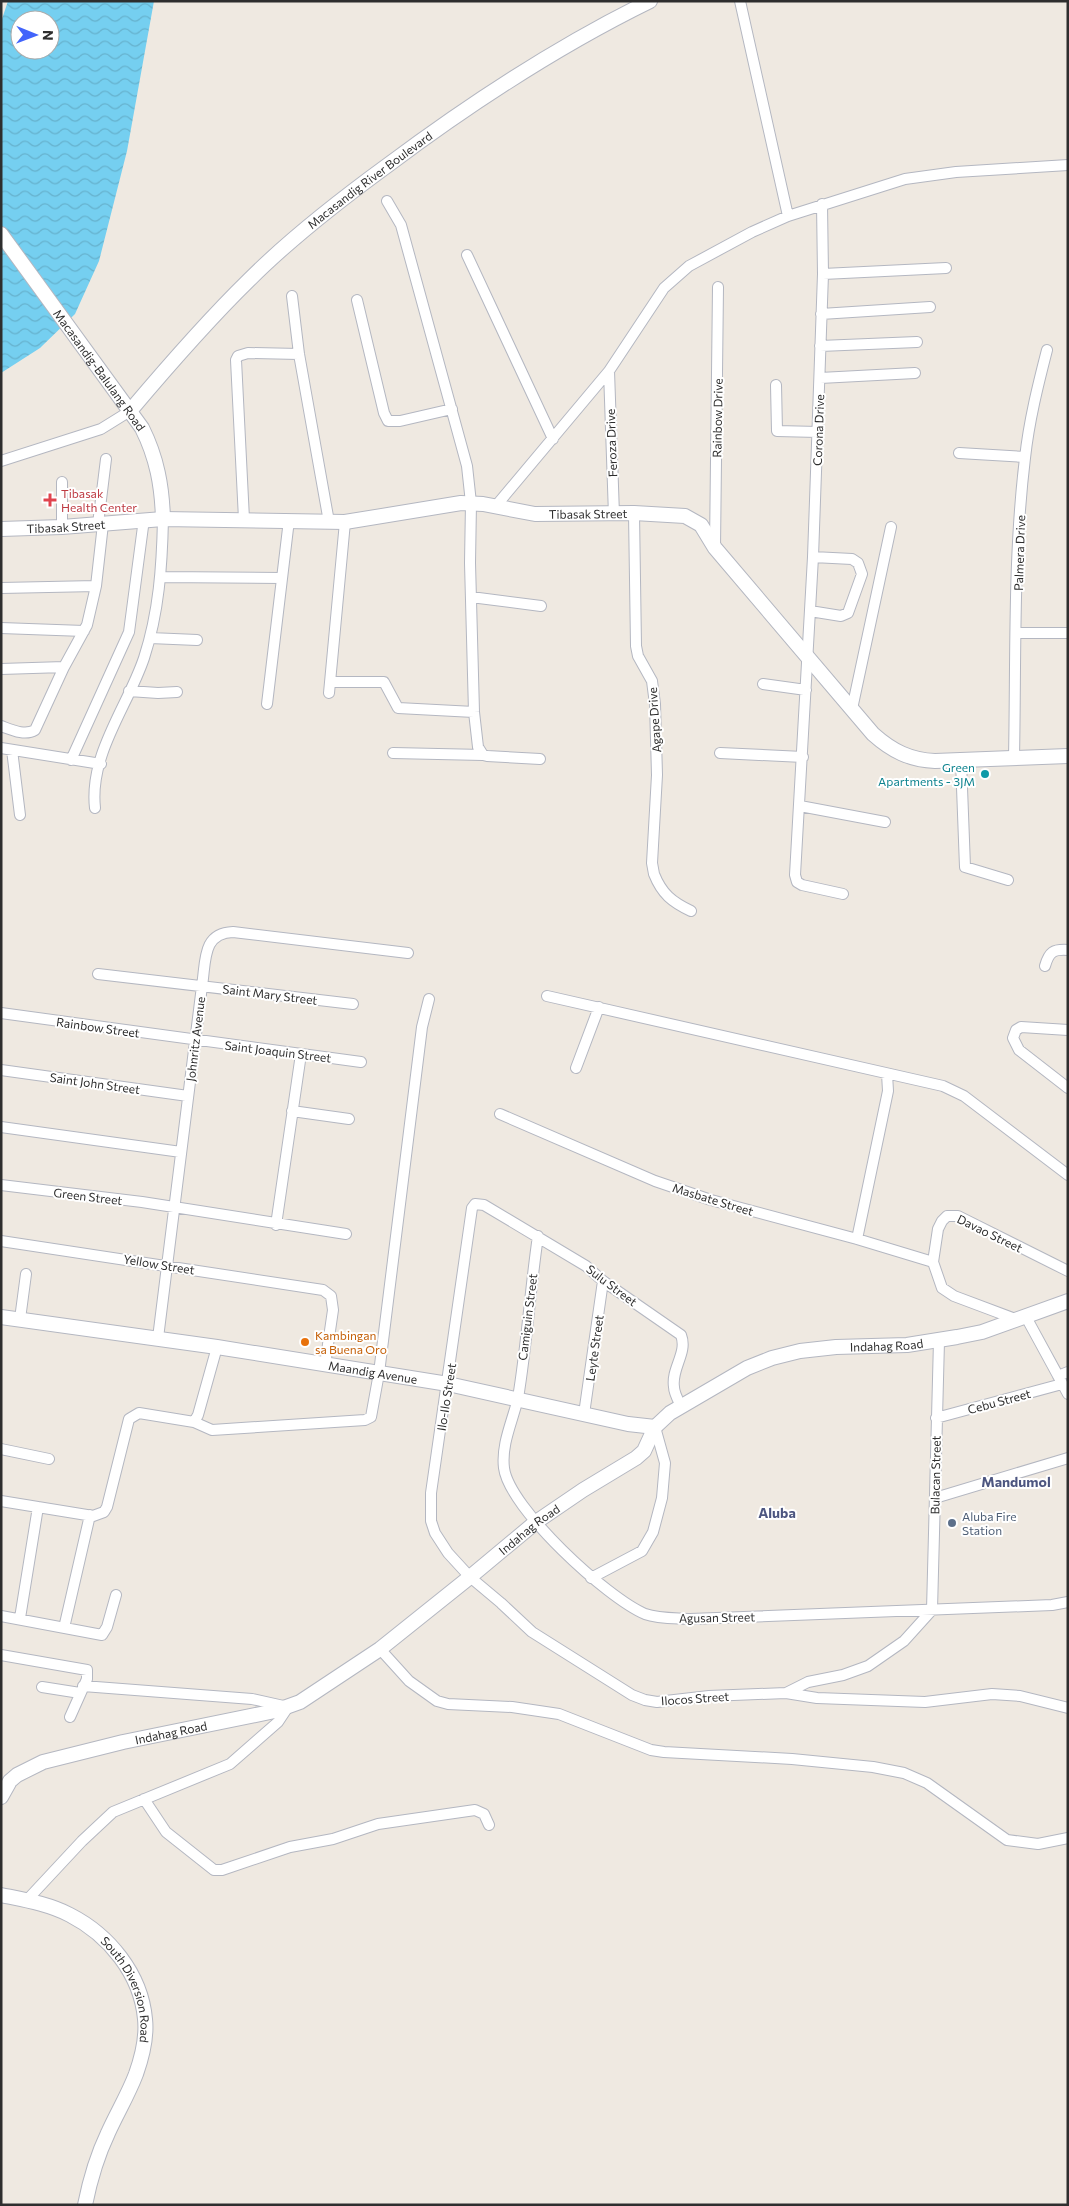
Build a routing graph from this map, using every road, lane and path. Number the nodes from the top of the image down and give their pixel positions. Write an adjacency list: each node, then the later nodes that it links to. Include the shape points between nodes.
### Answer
1 (650, 1): 25 (street, Macasandig River Boulevard, via 489,94 329,209 250,279)
2 (740, 1): 6 (street)
3 (1068, 165): 5 (street, via 924,175)
4 (387, 201): 24 (street, via 401,225)
5 (822, 204): 6 (street); 10 (street, Corona Drive)
6 (788, 216): 20 (street, via 752,232 678,275 664,288)
7 (1, 234): 25 (street, Macasandig-Balulang Road)
8 (467, 255): 27 (street)
9 (946, 268): 10 (street)
10 (823, 274): 15 (street, Corona Drive)
11 (718, 287): 47 (street, Rainbow Drive)
12 (292, 296): 19 (street)
13 (357, 300): 24 (street, via 388,421)
14 (930, 307): 15 (street)
15 (821, 314): 17 (street, Corona Drive)
16 (917, 342): 17 (street)
17 (820, 346): 22 (street, Corona Drive)
18 (1047, 350): 29 (street, Palmera Drive)
19 (299, 354): 39 (street, via 248,353 236,360); 41 (street)
20 (609, 371): 27 (street); 35 (street, Feroza Drive)
21 (915, 373): 22 (street)
22 (820, 378): 26 (street, Corona Drive)
23 (776, 385): 26 (street, via 777,432)
24 (452, 409): 33 (street, via 467,466)
25 (130, 411): 31 (street, via 101,429); 37 (street, Macasandig-Balulang Road, via 155,457)
26 (818, 432): 48 (street, Corona Drive)
27 (553, 439): 34 (street)
28 (959, 453): 29 (street)
29 (1025, 457): 58 (street, Palmera Drive)
30 (106, 459): 43 (street)
31 (1, 461)
32 (62, 482): 44 (street)
33 (471, 503): 34 (street, Tibasak Street); 42 (street, Tibasak Street, via 446,504); 53 (street)
34 (495, 506): 35 (street, Tibasak Street, via 535,514)
35 (614, 514): 36 (street, Tibasak Street)
36 (634, 514): 47 (street, Tibasak Street, via 672,514 691,518 701,525); 93 (street, Agape Drive, via 636,646 652,681 657,729 654,874 664,894)
37 (163, 518): 38 (street, Tibasak Street); 39 (street, Tibasak Street); 49 (street)
38 (144, 519): 43 (street, Tibasak Street); 84 (street, via 129,632)
39 (244, 519): 40 (street, Tibasak Street)
40 (289, 520): 41 (street, Tibasak Street); 50 (street)
41 (329, 522): 42 (street, Tibasak Street)
42 (345, 522): 65 (street)
43 (100, 524): 44 (street, Tibasak Street); 51 (street)
44 (62, 527): 46 (street, Tibasak Street)
45 (891, 528): 72 (street)
46 (1, 529)
47 (715, 548): 62 (street, Tibasak Street)
48 (813, 557): 55 (street, Corona Drive); 55 (street, via 852,559 858,563 862,574 848,613 842,616)
49 (160, 577): 50 (street); 60 (street)
50 (282, 578): 71 (street)
51 (96, 586): 52 (street); 57 (street)
52 (1, 588)
53 (471, 597): 54 (street); 73 (street)
54 (541, 606)
55 (810, 611): 62 (street, Corona Drive)
56 (1, 628): 57 (street)
57 (84, 631): 63 (street)
58 (1017, 632): 59 (street); 82 (street, Palmera Drive)
59 (1068, 633)
60 (150, 638): 61 (street); 68 (street)
61 (197, 640)
62 (809, 656): 67 (street, Corona Drive); 72 (street, Tibasak Street)
63 (64, 667): 64 (street); 74 (street, via 35,730 21,732)
64 (1, 669)
65 (330, 682): 70 (street); 73 (street, via 381,681 388,686 398,708)
66 (763, 684): 67 (street)
67 (806, 690): 81 (street, Corona Drive)
68 (129, 691): 69 (street); 86 (street)
69 (177, 692)
70 (329, 693)
71 (268, 704)
72 (852, 709): 85 (street, Tibasak Street, via 883,743 900,754 922,760)
73 (474, 712): 79 (street, via 478,746)
74 (1, 726)
75 (1, 748): 76 (street)
76 (12, 750): 84 (street); 89 (street)
77 (393, 753): 79 (street)
78 (720, 753): 81 (street)
79 (483, 755): 83 (street)
80 (1068, 756): 82 (street, Tibasak Street)
81 (803, 757): 87 (street, Corona Drive)
82 (1014, 758): 85 (street, Tibasak Street)
83 (540, 759)
84 (71, 760): 86 (street)
85 (961, 761): 91 (street, via 965,867)
86 (100, 764): 88 (street, via 93,796)
87 (800, 806): 90 (street); 92 (street, Corona Drive, via 795,865 797,882)
88 (95, 808)
89 (20, 815)
90 (885, 822)
91 (1008, 880)
92 (843, 894)
93 (691, 911)
94 (1068, 950): 96 (street, via 1053,951)
95 (408, 953): 98 (street, Johnritz Avenue, via 223,932 214,936 209,946)
96 (1045, 966)
97 (98, 974): 98 (street, Saint Mary Street)
98 (202, 986): 101 (street, Saint Mary Street); 105 (street, Johnritz Avenue)
99 (547, 996): 102 (street)
100 (429, 999): 140 (street, via 422,1027)
101 (353, 1004)
102 (599, 1007): 108 (street); 110 (street)
103 (1, 1013): 105 (street, Rainbow Street)
104 (1068, 1030): 111 (street, via 1021,1027 1016,1030 1014,1038 1019,1050)
105 (195, 1041): 106 (street, Saint Joaquin Street); 112 (street, Johnritz Avenue)
106 (301, 1054): 107 (street, Saint Joaquin Street); 113 (street)
107 (361, 1062)
108 (576, 1068)
109 (1, 1070): 112 (street, Saint John Street)
110 (887, 1074): 118 (street, via 942,1086 964,1096); 125 (street, via 888,1090)
111 (1068, 1088)
112 (188, 1096): 117 (street, Johnritz Avenue)
113 (292, 1111): 115 (street); 122 (street)
114 (500, 1114): 125 (street, Masbate Street, via 655,1181 748,1211)
115 (350, 1119)
116 (1, 1127): 117 (street)
117 (181, 1152): 121 (street, Johnritz Avenue)
118 (1068, 1175)
119 (1, 1184): 121 (street, Green Street)
120 (475, 1204): 124 (street, Sulu Street, via 484,1205); 142 (street, Ilo-Ilo Street)
121 (174, 1208): 122 (street, Green Street); 128 (street, Johnritz Avenue)
122 (276, 1225): 123 (street, Green Street)
123 (346, 1234)
124 (538, 1236): 131 (street, Sulu Street, via 586,1266); 144 (street, Camiguin Street)
125 (857, 1239): 127 (street, Masbate Street)
126 (1, 1241): 128 (street, Yellow Street)
127 (933, 1262): 129 (street, Davao Street, via 938,1229 942,1221 952,1215); 134 (street, Davao Street, via 939,1282 946,1291)
128 (166, 1265): 136 (street, Johnritz Avenue); 139 (street, Yellow Street, via 328,1292 333,1302)
129 (1068, 1271)
130 (26, 1274): 135 (street)
131 (603, 1282): 145 (street, Sulu Street, via 681,1335 683,1350 674,1372 673,1386); 146 (street, Leyte Street)
132 (1068, 1301): 134 (street, Indahag Road)
133 (1, 1317): 135 (street, Maandig Avenue)
134 (1022, 1318): 137 (street, Indahag Road, via 982,1332); 141 (street)
135 (20, 1319): 136 (street, Maandig Avenue)
136 (158, 1338): 138 (street, Maandig Avenue)
137 (939, 1341): 145 (street, Indahag Road, via 836,1347 772,1358 747,1368); 147 (street, Bulacan Street)
138 (217, 1347): 139 (street, Maandig Avenue); 148 (street)
139 (326, 1365): 140 (street, Maandig Avenue)
140 (379, 1373): 142 (street, Maandig Avenue); 148 (street, via 372,1415 365,1420 212,1430)
141 (1063, 1378): 143 (street); 147 (street, Cebu Street)
142 (448, 1384): 144 (street, Maandig Avenue); 158 (street, Ilo-Ilo Street, via 431,1493 431,1521 440,1542)
143 (1068, 1394)
144 (518, 1398): 146 (street, Maandig Avenue); 157 (street, Agusan Street, via 505,1449 505,1475 513,1494)
145 (681, 1406): 149 (street, Indahag Road)
146 (584, 1414): 149 (street, Maandig Avenue)
147 (936, 1418): 153 (street, Bulacan Street)
148 (194, 1422): 156 (street, via 139,1414 133,1416 126,1425 107,1507 98,1515)
149 (655, 1427): 157 (street, Indahag Road, via 644,1451 636,1458); 159 (street, via 665,1462 662,1498 653,1532 642,1551)
150 (1, 1449): 152 (street)
151 (1068, 1458): 153 (street)
152 (49, 1459)
153 (935, 1498): 162 (street, Bulacan Street)
154 (1, 1500): 155 (street)
155 (38, 1507): 156 (street); 164 (street)
156 (90, 1515): 165 (street)
157 (536, 1522): 158 (street, Indahag Road); 159 (street, Agusan Street)
158 (470, 1577): 166 (street, Indahag Road); 170 (street, Ilocos Street, via 532,1632 645,1700 657,1702)
159 (592, 1578): 162 (street, Agusan Street, via 647,1615 667,1618)
160 (116, 1595): 165 (street, via 102,1635)
161 (1068, 1602): 162 (street, Agusan Street)
162 (932, 1610): 170 (street, Ilocos Street, via 904,1641 868,1666 808,1682)
163 (1, 1616): 164 (street)
164 (20, 1618): 165 (street)
165 (64, 1628)
166 (380, 1649): 171 (street, Indahag Road); 177 (street, via 427,1695 448,1704 512,1707 559,1714 651,1750 664,1752 801,1760 904,1773 927,1783 1007,1840 1038,1844)
167 (1, 1655): 169 (street, via 86,1670 88,1677)
168 (42, 1687): 169 (street)
169 (82, 1690): 171 (street, via 252,1699); 173 (street)
170 (786, 1693): 172 (street, via 916,1702 992,1694 1020,1696)
171 (288, 1708): 174 (street, Indahag Road, via 43,1762 10,1781); 175 (street, via 278,1722 230,1764)
172 (1068, 1708)
173 (70, 1717)
174 (1, 1797)
175 (144, 1799): 176 (street, via 166,1832 214,1870 290,1847 334,1839 378,1824 475,1810 484,1814); 179 (street, via 120,1808 106,1818)
176 (489, 1825)
177 (1068, 1838)
178 (1, 1894): 179 (street, South Diversion Road)
179 (26, 1900): 180 (street, South Diversion Road, via 70,1915 102,1936 119,1953 132,1977 146,2018 145,2038 135,2075 91,2175)
180 (85, 2205)

